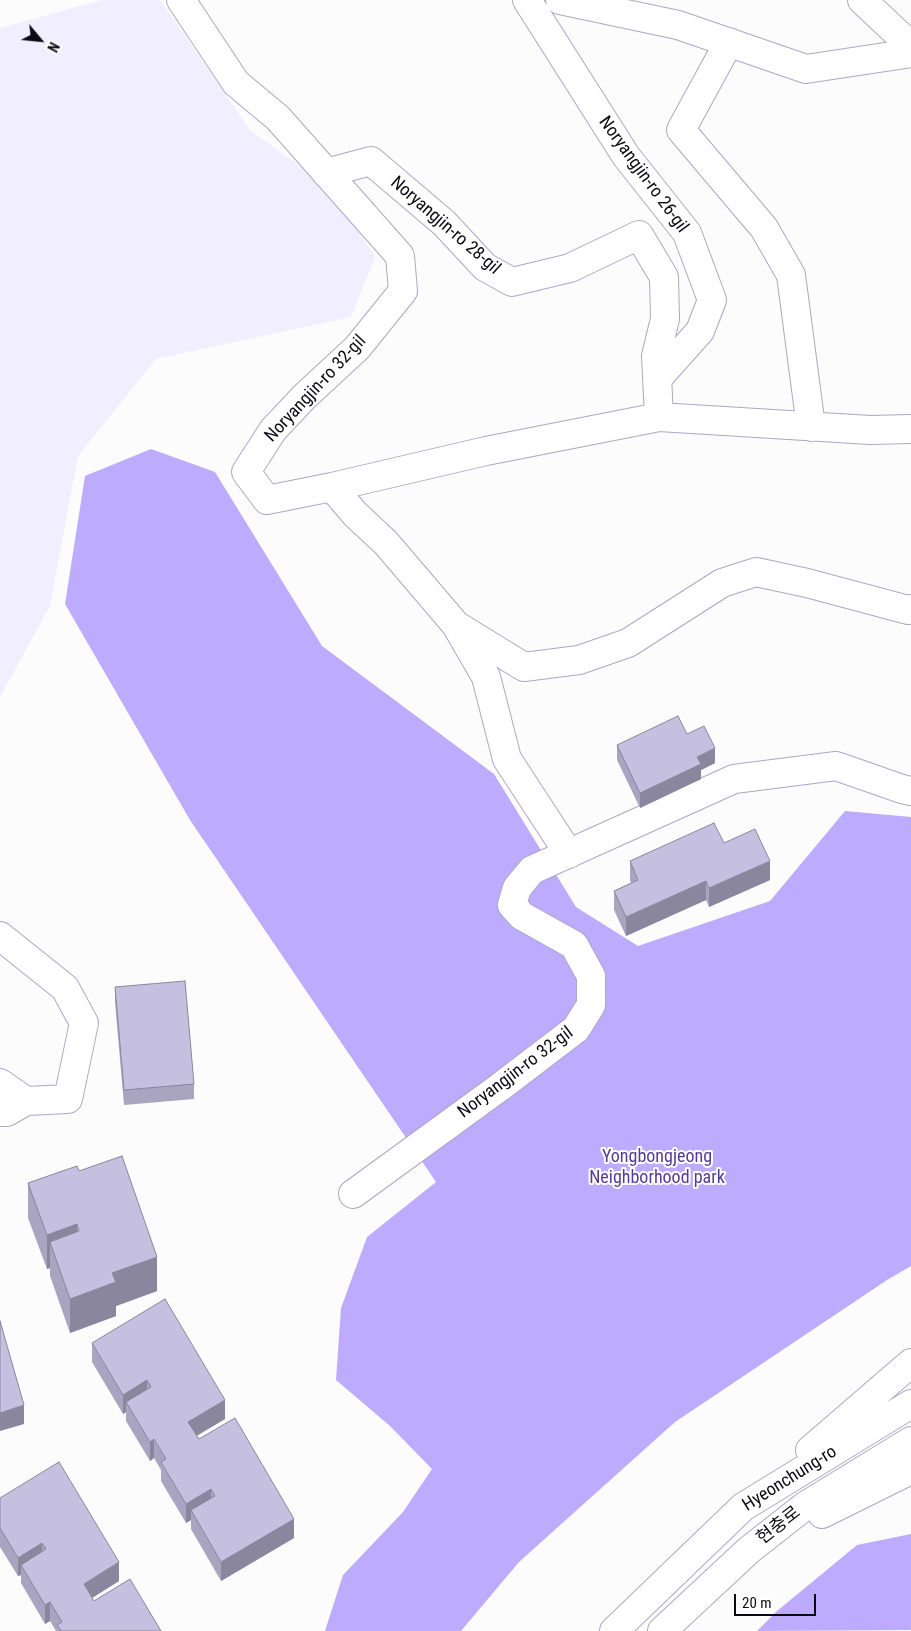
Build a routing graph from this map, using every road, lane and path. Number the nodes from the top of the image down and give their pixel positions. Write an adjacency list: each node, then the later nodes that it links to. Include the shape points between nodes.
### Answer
1 (181, 0): 8 (street, Noryangjin-ro 32-gil, via 236,83 278,118)
2 (527, 0): 9 (street, Noryangjin-ro 26-gil, via 626,156 686,233 712,300 700,332)
3 (560, 0): 5 (street, via 678,25)
4 (862, 0): 6 (street)
5 (729, 42): 7 (street, via 806,69); 11 (street, via 681,130 764,228 790,275)
6 (911, 46)
7 (911, 52)
8 (326, 173): 9 (street, Noryangjin-ro 28-gil, via 371,161 444,223 485,266 512,282 570,268 639,235 664,277 665,320 656,356); 13 (street, Noryangjin-ro 32-gil, via 400,256 403,291 357,348 273,430 246,472 267,500)
9 (658, 378): 10 (street, Noryangjin-ro 28-gil)
10 (658, 417): 11 (street); 13 (street, via 486,451)
11 (811, 427): 12 (street)
12 (911, 429)
13 (332, 487): 15 (street, via 386,543)
14 (911, 609): 15 (street, via 756,572 722,583 628,643 579,660 524,667)
15 (456, 625): 17 (street, via 486,678 507,759)
16 (911, 791): 17 (street, Noryangjin-ro 32-gil, via 836,766 734,779)
17 (569, 854): 22 (street, Noryangjin-ro 32-gil, via 532,870 517,888 512,906 522,916 574,945 591,976 591,1005 576,1029)
18 (0, 936): 20 (street, via 65,988 84,1023 68,1099)
19 (0, 1083): 20 (street)
20 (26, 1101): 21 (street, via 7,1112)
21 (0, 1112)
22 (353, 1194)
23 (911, 1363): 27 (street)
24 (911, 1404): 27 (street, Hyeonchung-ro)
25 (911, 1441): 28 (street, 현충로, via 804,1506)
26 (911, 1470): 28 (street)
27 (743, 1507): 29 (street, Hyeonchung-ro)
28 (749, 1550): 30 (street, 현충로)
29 (614, 1631)
30 (662, 1631)

